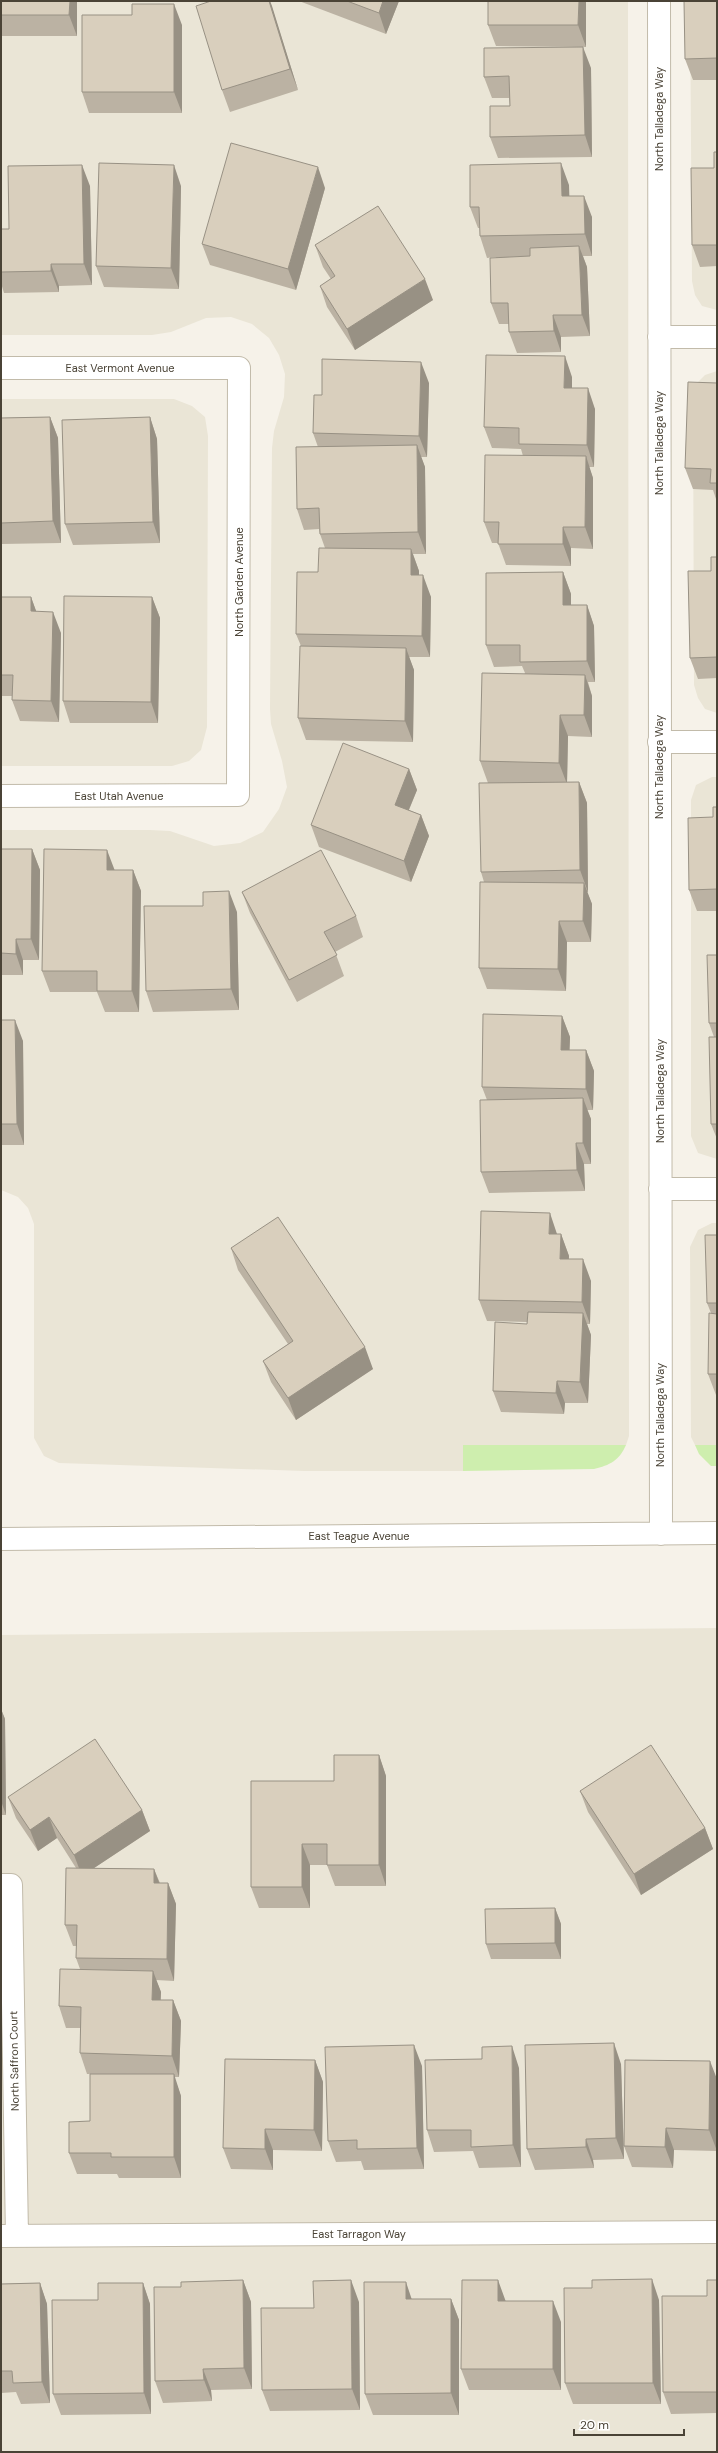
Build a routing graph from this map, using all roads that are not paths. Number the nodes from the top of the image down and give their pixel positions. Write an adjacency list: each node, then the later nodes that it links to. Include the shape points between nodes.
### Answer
1 (658, 1): 2 (street, North Talladega Way)
2 (659, 337): 3 (street); 6 (street, North Talladega Way)
3 (717, 337)
4 (1, 368): 5 (street, East Vermont Avenue)
5 (239, 368): 9 (street, North Garden Avenue)
6 (659, 742): 7 (street); 10 (street, North Talladega Way)
7 (717, 742)
8 (1, 796): 9 (street, East Utah Avenue)
9 (238, 796)
10 (660, 1189): 11 (street); 13 (street, North Talladega Way)
11 (717, 1189)
12 (717, 1533): 13 (street, East Teague Avenue)
13 (661, 1534): 14 (street, East Teague Avenue)
14 (1, 1539)
15 (6, 1885): 17 (street, North Saffron Court)
16 (717, 2232): 17 (street, East Tarragon Way)
17 (9, 2236)

